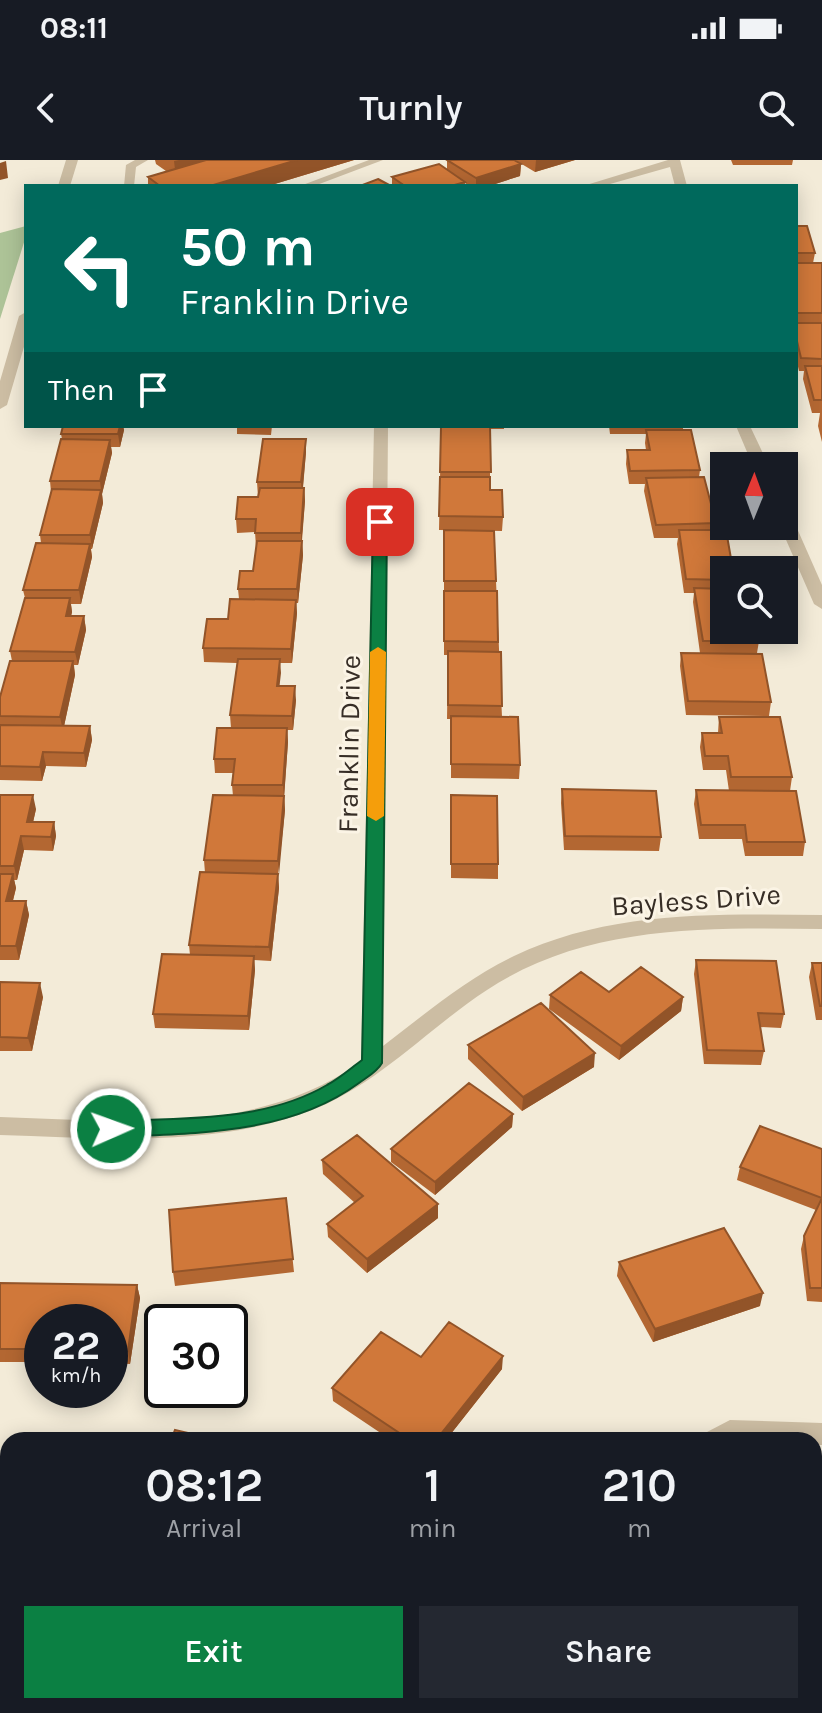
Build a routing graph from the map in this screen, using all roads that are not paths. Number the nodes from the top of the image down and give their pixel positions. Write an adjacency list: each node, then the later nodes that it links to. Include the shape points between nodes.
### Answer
1 (72, 160): 5 (street)
2 (143, 160): 6 (lane, via 131,165)
3 (378, 160): 7 (lane)
4 (674, 161): 8 (street); 9 (street)
5 (65, 184)
6 (129, 184)
7 (311, 184)
8 (596, 184)
9 (680, 184)
10 (24, 323): 11 (street)
11 (0, 405)
12 (381, 428): 18 (street, Franklin Drive)
13 (744, 428): 14 (street)
14 (755, 452)
15 (794, 540): 16 (street)
16 (822, 604)
17 (822, 922): 18 (street, Bayless Drive, via 625,927 536,953 482,982)
18 (372, 1063): 19 (street, Bayless Drive, via 333,1091 274,1115 111,1129)
19 (0, 1126)
20 (728, 1432): 21 (street)
21 (761, 1432)

